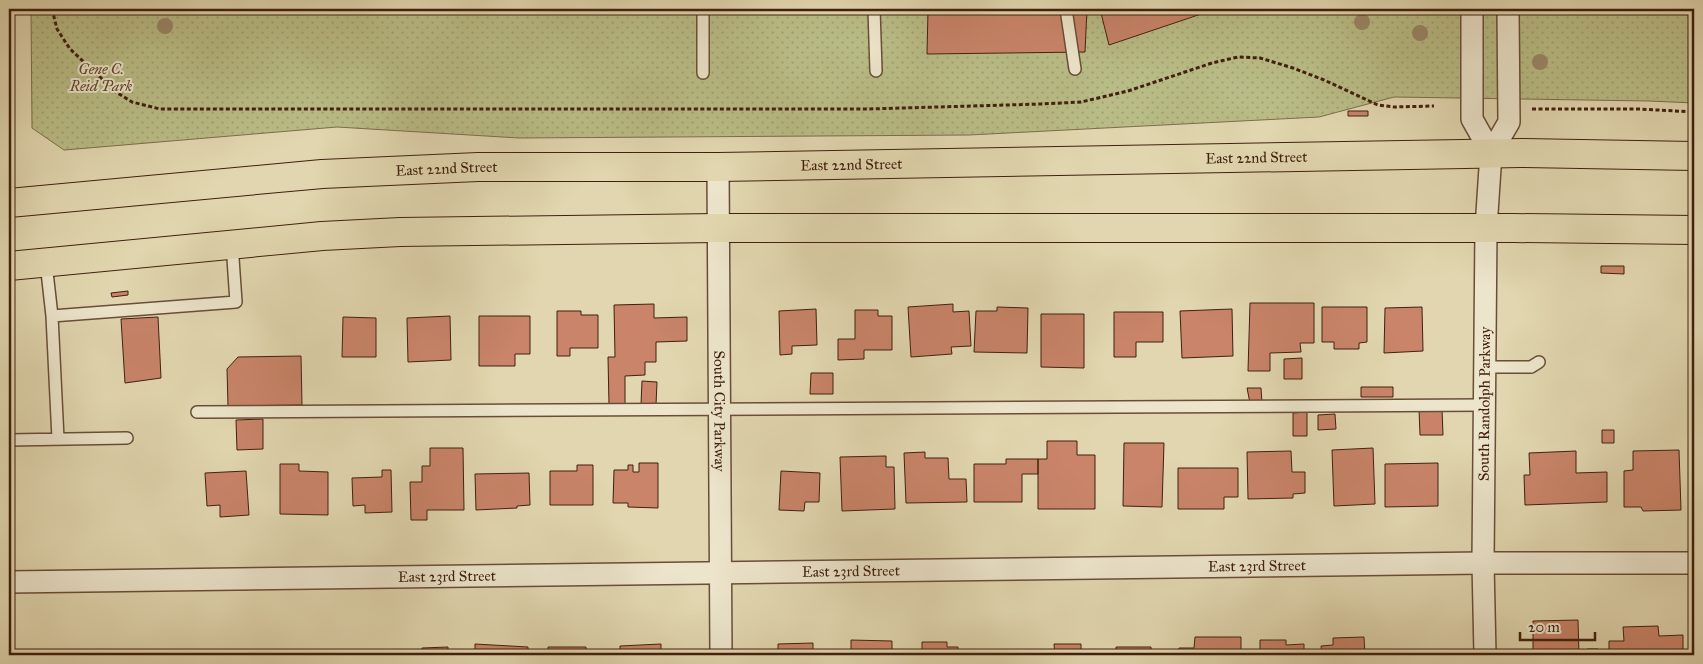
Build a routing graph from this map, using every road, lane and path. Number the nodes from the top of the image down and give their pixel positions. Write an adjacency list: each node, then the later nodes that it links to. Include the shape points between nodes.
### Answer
1 (52, 9): 10 (path, via 57,29 70,49 116,92 132,102 160,109 868,109 1041,104 1081,102 1238,57 1260,58 1293,68 1378,105)
2 (702, 9): 9 (lane)
3 (874, 9): 8 (lane)
4 (1066, 9): 7 (lane)
5 (1472, 9): 13 (street, via 1472,119)
6 (1508, 9): 13 (street, via 1509,122)
7 (1075, 70)
8 (876, 71)
9 (703, 73)
10 (1434, 106)
11 (1527, 109): 12 (path)
12 (1694, 112)
13 (1492, 154): 14 (main road, East 22nd Street); 15 (main road, East 22nd Street); 18 (street, South Randolph Parkway)
14 (1694, 156)
15 (718, 167): 16 (main road, East 22nd Street, via 478,167 322,174); 17 (street, South City Parkway)
16 (9, 203)
17 (718, 228): 18 (main road); 20 (main road, via 400,232); 27 (street, South City Parkway)
18 (1486, 228): 19 (main road); 25 (street, South Randolph Parkway)
19 (1694, 230)
20 (232, 244): 21 (main road); 23 (lane, via 236,302)
21 (46, 263): 22 (main road); 23 (lane)
22 (9, 266)
23 (52, 316): 30 (lane)
24 (1539, 362): 25 (lane, via 1531,367)
25 (1485, 367): 26 (street, South Randolph Parkway)
26 (1484, 405): 27 (lane); 32 (street, South Randolph Parkway)
27 (719, 408): 28 (lane); 34 (street, South City Parkway)
28 (197, 412)
29 (126, 438): 30 (lane)
30 (58, 439): 31 (lane)
31 (9, 440)
32 (1483, 563): 33 (street, East 23rd Street); 34 (street, East 23rd Street); 37 (street, South Randolph Parkway)
33 (1694, 563)
34 (721, 572): 35 (street, East 23rd Street); 36 (street, South City Parkway)
35 (9, 582)
36 (721, 655)
37 (1485, 655)

